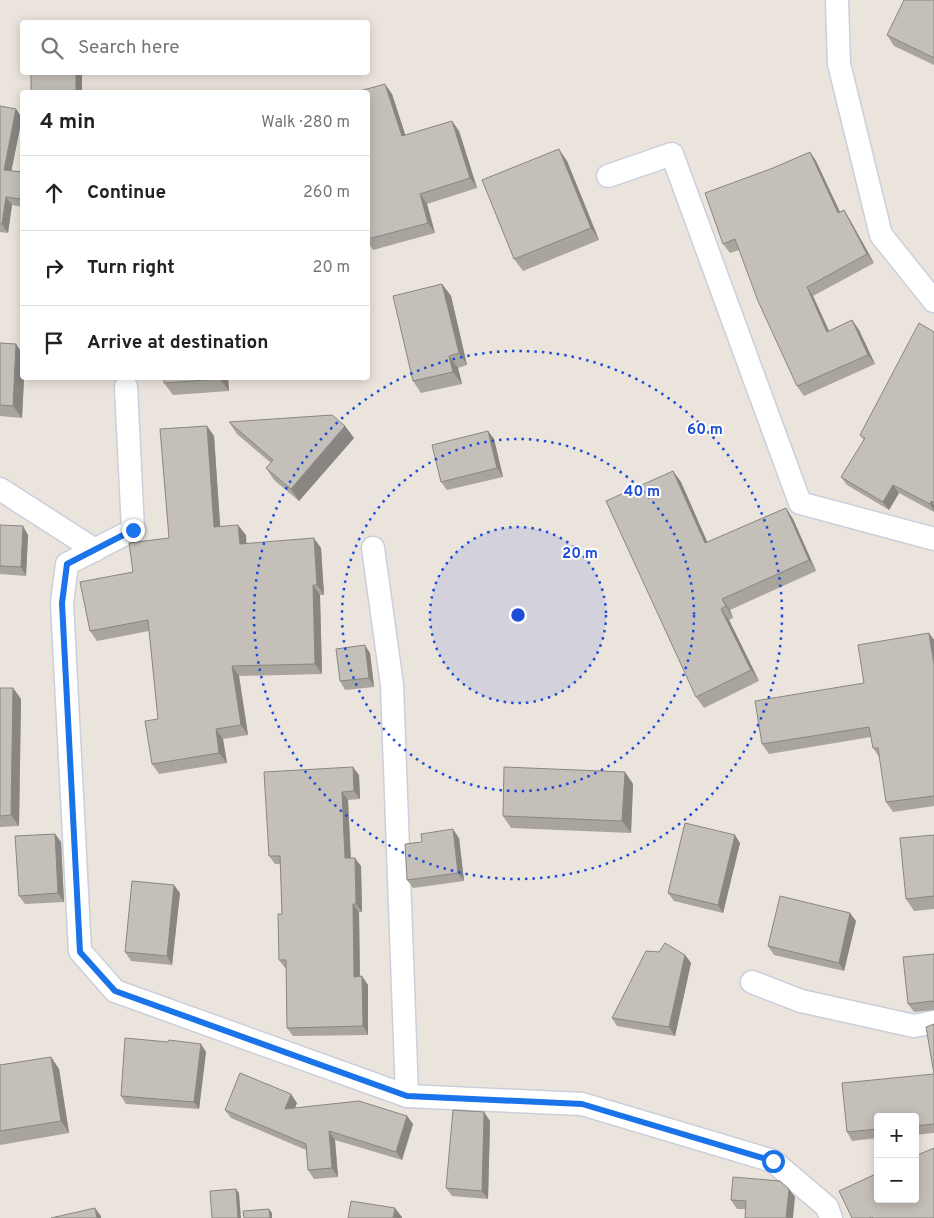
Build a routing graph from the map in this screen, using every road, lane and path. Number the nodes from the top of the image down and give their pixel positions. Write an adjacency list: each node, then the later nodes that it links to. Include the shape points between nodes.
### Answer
1 (837, 0): 3 (street, via 839,64 881,235)
2 (608, 176): 6 (street, via 672,154 800,503)
3 (934, 301)
4 (126, 387): 8 (street, via 133,530)
5 (0, 489): 8 (street)
6 (934, 539)
7 (372, 548): 11 (street, via 392,685)
8 (95, 550): 11 (street, via 67,564 62,603 80,952 115,991)
9 (752, 982): 10 (street, via 810,1003 914,1026)
10 (934, 1022)
11 (407, 1096): 12 (street, via 582,1104 773,1161 827,1207)
12 (831, 1218)

